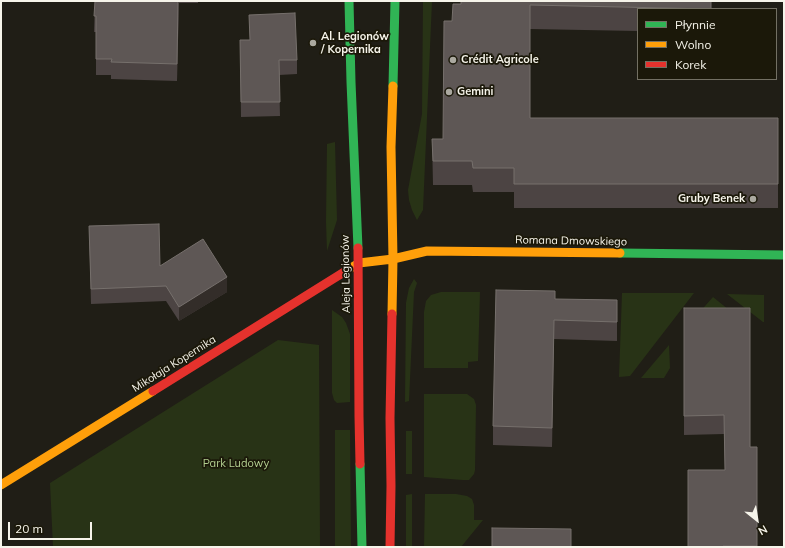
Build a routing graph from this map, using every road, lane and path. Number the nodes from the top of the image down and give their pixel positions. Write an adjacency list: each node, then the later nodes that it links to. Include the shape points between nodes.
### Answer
1 (350, 1): 5 (main road, Aleja Legionów)
2 (395, 1): 4 (main road, via 391,147)
3 (784, 255): 4 (main road, Romana Dmowskiego, via 427,251)
4 (393, 259): 5 (main road, Romana Dmowskiego); 8 (main road)
5 (359, 263): 6 (main road, Mikołaja Kopernika); 7 (main road, Aleja Legionów)
6 (1, 485)
7 (362, 547)
8 (390, 547)

